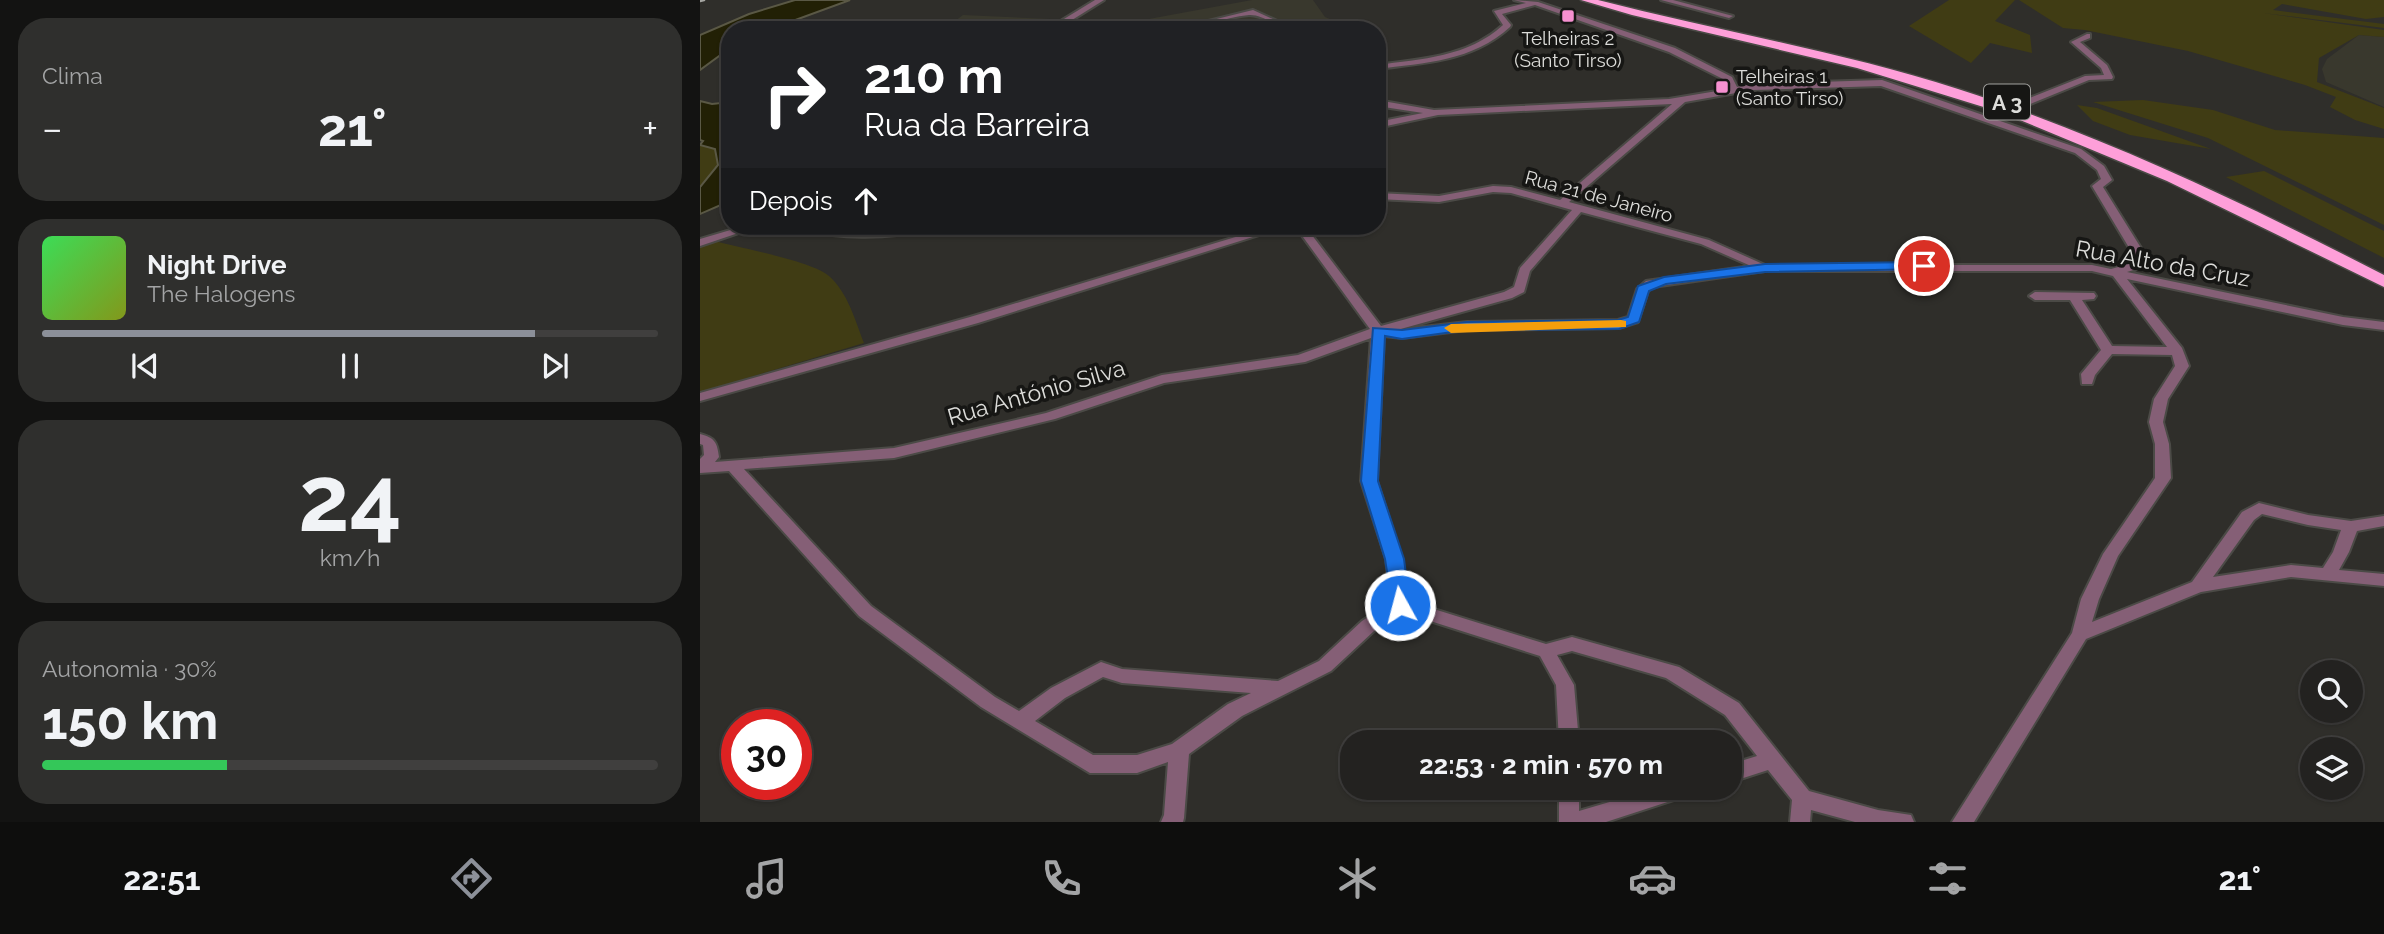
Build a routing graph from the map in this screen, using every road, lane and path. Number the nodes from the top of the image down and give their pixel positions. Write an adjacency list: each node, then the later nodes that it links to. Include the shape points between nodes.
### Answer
1 (1100, 0): 8 (street)
2 (1518, 0): 6 (street)
3 (1586, 0): 33 (highway, A 3, via 1873,68 2047,125 2253,214)
4 (1607, 0): 31 (highway, A 3, via 1880,63 2060,120 2270,210)
5 (1665, 0): 7 (street)
6 (1536, 3): 12 (street, via 1497,13 1507,25 1470,48 1422,62); 13 (street, via 1672,50 1729,79)
7 (1729, 16)
8 (1065, 21)
9 (1214, 21): 10 (street, via 1253,12)
10 (1273, 21)
11 (2087, 36): 15 (street, via 2075,42 2109,77 2088,78)
12 (1386, 65)
13 (1734, 90): 14 (street); 19 (street, via 1882,83)
14 (1683, 100): 17 (street); 22 (street)
15 (2025, 103)
16 (1386, 104): 17 (street)
17 (1438, 112): 20 (street)
18 (1999, 112): 19 (street)
19 (1986, 117): 32 (street, via 2078,151 2101,168 2107,180 2097,186 2140,256 2139,265)
20 (1386, 123)
21 (1386, 196): 22 (street, Rua 21 de Janeiro, via 1439,199 1493,189)
22 (1561, 204): 23 (street, Rua 21 de Janeiro)
23 (1578, 208): 30 (street, Rua 21 de Janeiro, via 1705,242); 38 (street, Rua António Silva, via 1524,270 1520,289)
24 (725, 235): 29 (street)
25 (851, 235): 26 (street)
26 (890, 235)
27 (1253, 235): 42 (street)
28 (1307, 235): 38 (street)
29 (700, 243)
30 (1765, 268): 32 (street, Rua Alto da Cruz, via 2075,266); 38 (street, Rua Alto da Cruz, via 1650,284 1643,289 1634,319 1619,324 1467,326 1402,334)
31 (2384, 269)
32 (2115, 271): 37 (street, Rua Alto da Cruz); 40 (street)
33 (2384, 282)
34 (2035, 296): 35 (street)
35 (2074, 296): 36 (street); 39 (street)
36 (2090, 296)
37 (2384, 326)
38 (1378, 331): 44 (street, Rua António Silva, via 1300,359 1162,379 1050,416 894,453); 51 (street, via 1369,481 1394,559)
39 (2108, 350): 40 (street); 41 (street)
40 (2177, 351): 52 (street, via 2182,366 2161,399 2156,422 2163,478 2111,554)
41 (2087, 381)
42 (700, 397)
43 (700, 439): 45 (street, via 710,443 712,457)
44 (732, 465): 45 (street, Rua António Silva); 55 (street, via 865,611)
45 (700, 467)
46 (2384, 521): 47 (street)
47 (2351, 526): 48 (street); 50 (street, via 2259,508 2248,516)
48 (2328, 574): 49 (street); 50 (street, via 2291,570)
49 (2384, 580)
50 (2198, 586): 52 (street)
51 (1400, 605): 53 (street); 54 (street, via 1368,626 1325,666)
52 (2080, 634): 64 (street)
53 (1546, 651): 56 (street, via 1565,685); 58 (street, via 1572,644 1672,672 1732,709)
54 (1279, 688): 55 (street, via 1122,676 1101,669); 57 (street, via 1236,710)
55 (1020, 721): 57 (street, via 1090,764 1137,764)
56 (1568, 730)
57 (1179, 750): 65 (street)
58 (1772, 760): 59 (street); 60 (street)
59 (1742, 770)
60 (1802, 798): 68 (street); 69 (street)
61 (1569, 800): 66 (street)
62 (1654, 800): 63 (street)
63 (1607, 818): 67 (street)
64 (1958, 821)
65 (1171, 822)
66 (1569, 822)
67 (1576, 822)
68 (1800, 822)
69 (1904, 822)

